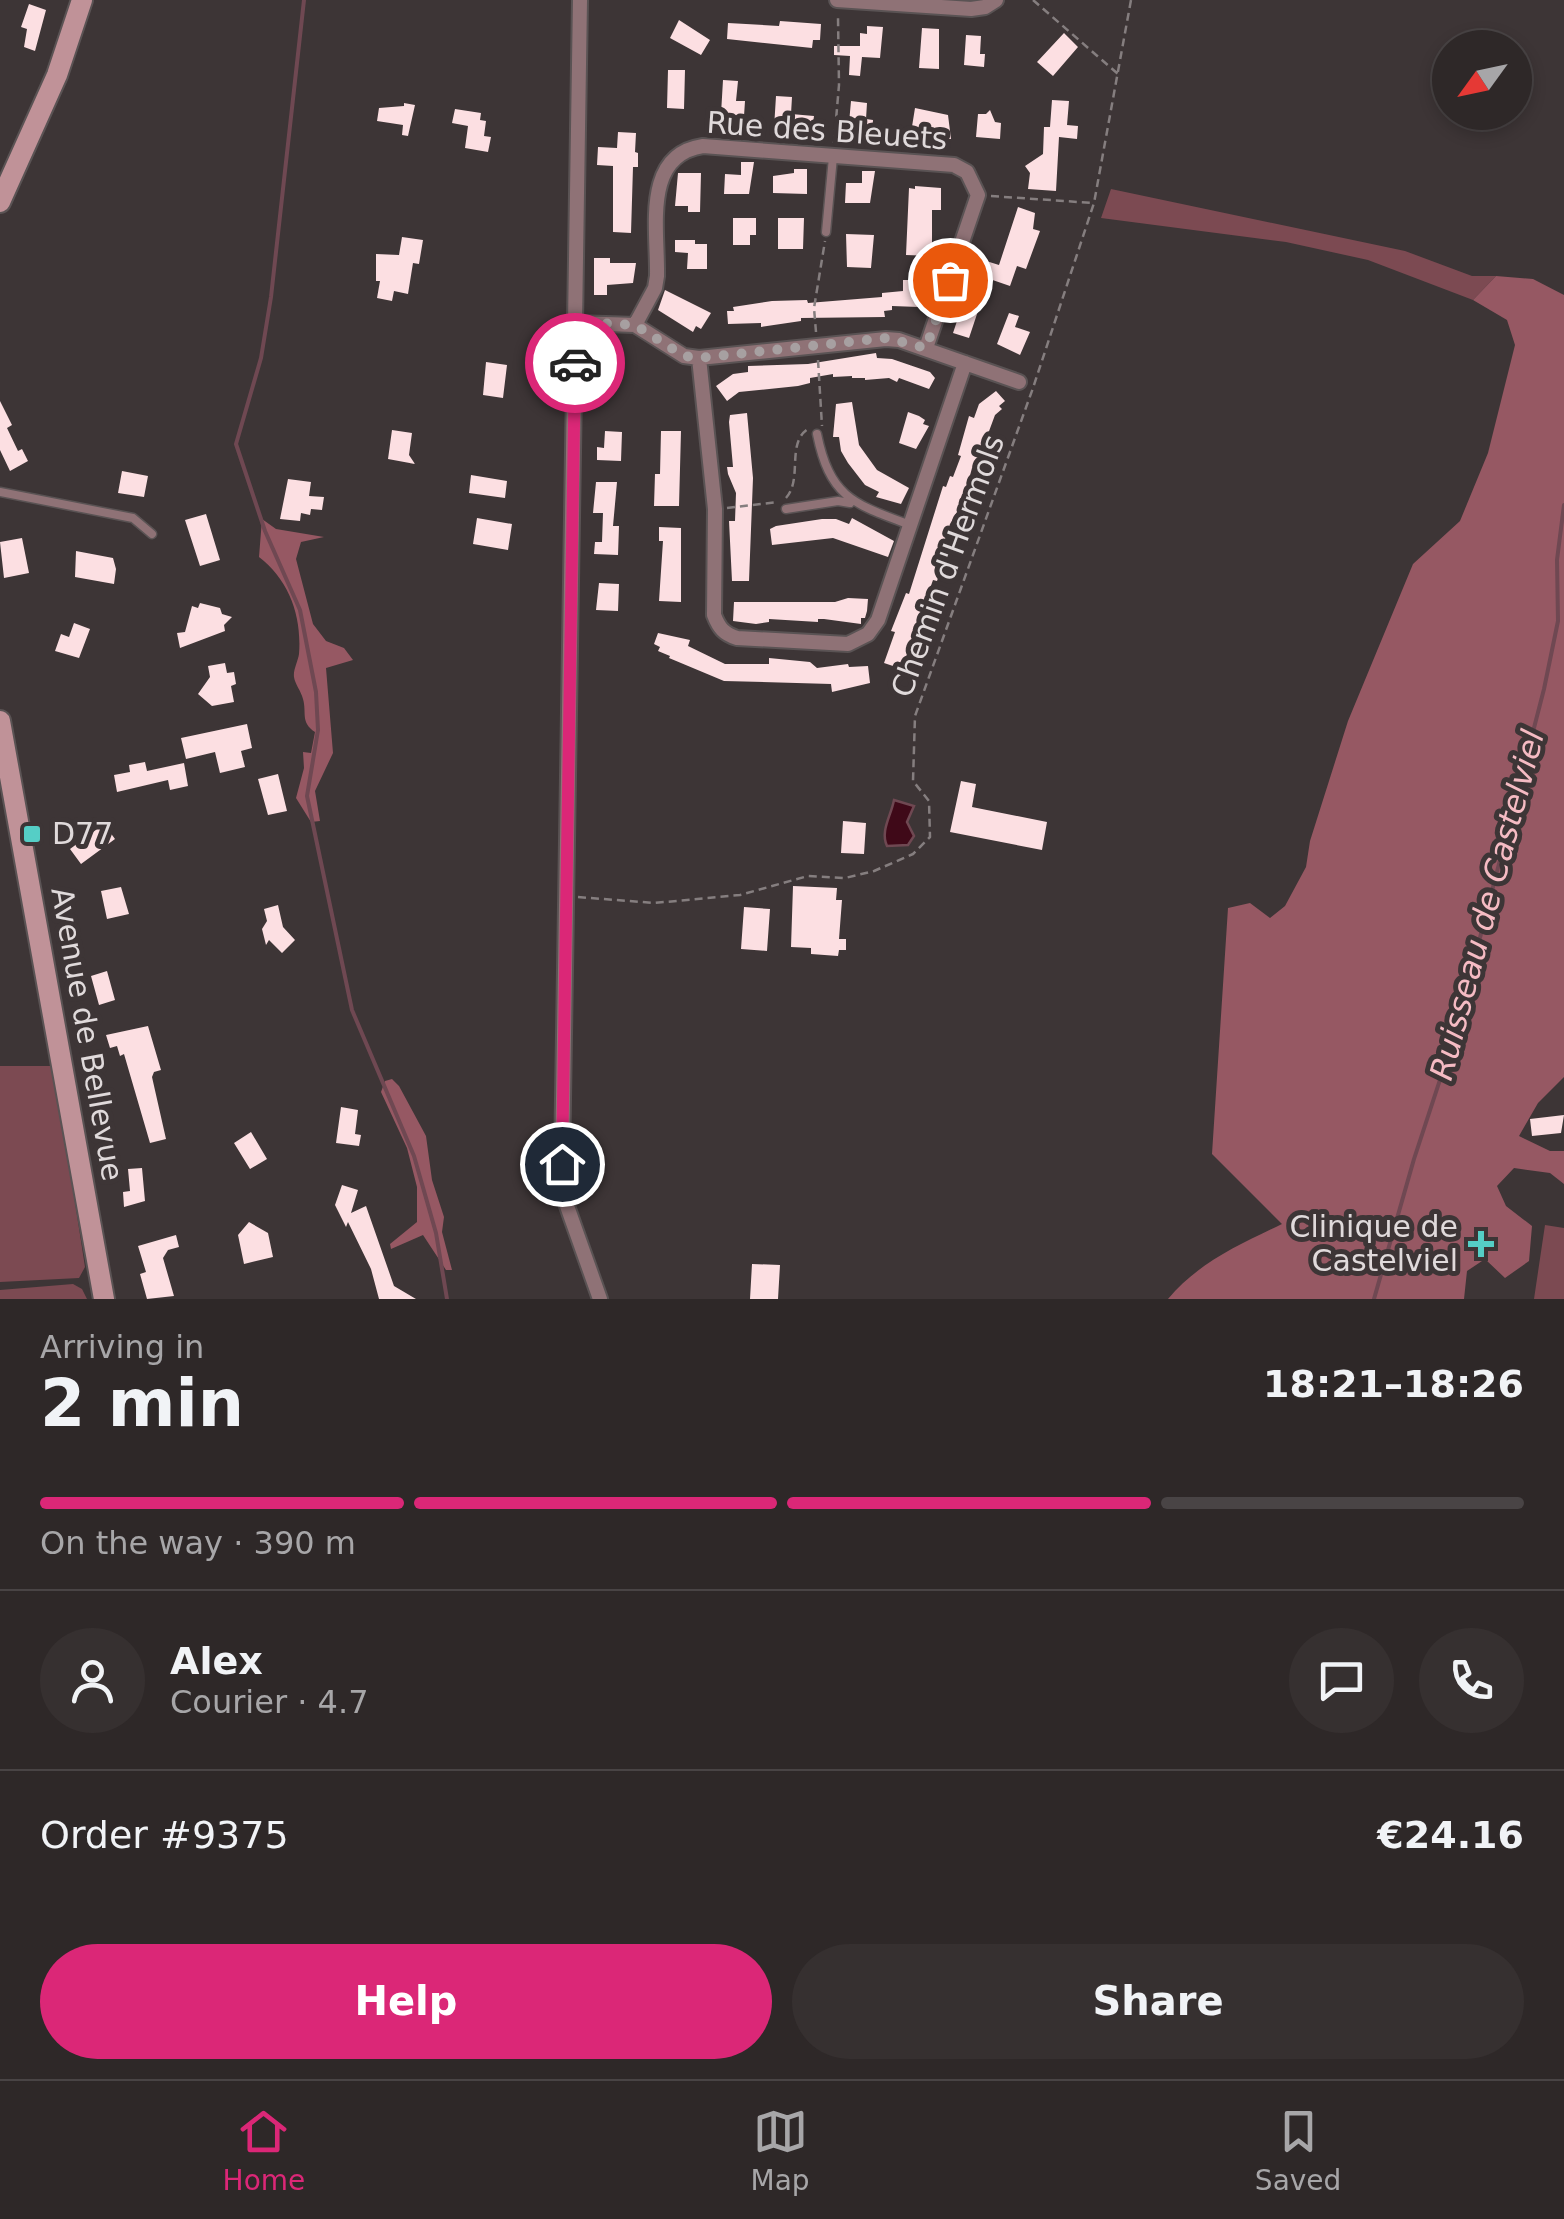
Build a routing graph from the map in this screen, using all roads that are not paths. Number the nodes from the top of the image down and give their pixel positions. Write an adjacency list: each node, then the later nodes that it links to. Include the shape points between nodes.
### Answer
1 (82, 0): 6 (street, via 57,75)
2 (580, 0): 8 (street)
3 (837, 0): 4 (street, via 970,9)
4 (996, 0)
5 (833, 155): 7 (lane); 9 (street, Rue des Bleuets, via 704,146 673,157 659,182 655,288); 10 (street, Rue des Bleuets, via 954,164 978,195)
6 (0, 202)
7 (826, 232)
8 (576, 322): 9 (street); 22 (street, via 562,1164 567,1206)
9 (635, 325): 11 (street, via 684,356)
10 (926, 348): 11 (street, via 886,338); 12 (street)
11 (699, 358): 18 (street, via 716,510 714,616 726,634 835,645 868,634)
12 (966, 363): 13 (street); 18 (street)
13 (1026, 385)
14 (818, 434): 17 (lane, via 828,471)
15 (0, 492): 19 (lane, via 133,518)
16 (783, 505): 17 (lane, via 838,501)
17 (866, 509): 18 (lane)
18 (910, 525)
19 (152, 534)
20 (0, 722): 21 (street, Avenue de Bellevue)
21 (104, 1299)
22 (600, 1299)

